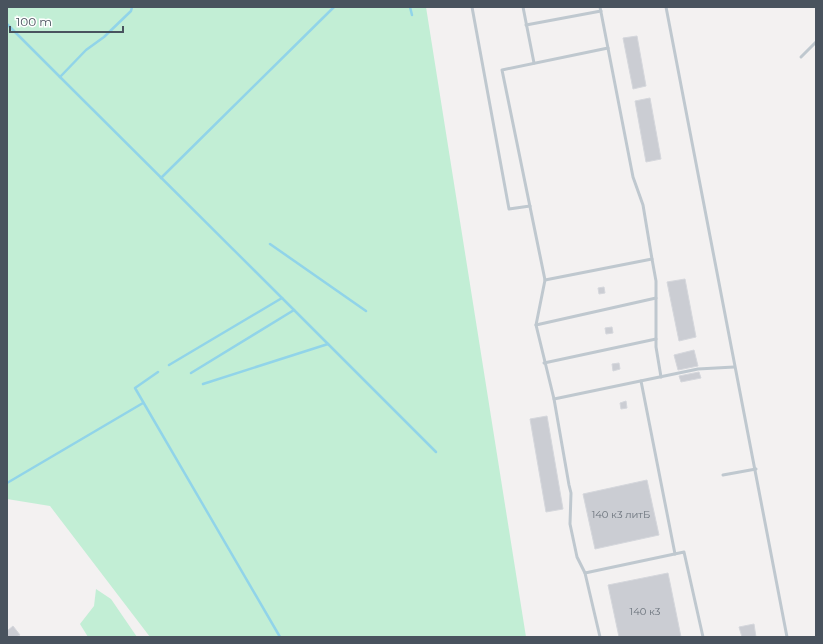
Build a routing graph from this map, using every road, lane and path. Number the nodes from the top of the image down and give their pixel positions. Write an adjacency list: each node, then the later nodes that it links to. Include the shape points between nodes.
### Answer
1 (472, 7): 11 (lane, via 509,209)
2 (523, 7): 6 (lane)
3 (600, 7): 5 (lane)
4 (666, 7): 18 (lane)
5 (601, 11): 6 (lane); 8 (lane)
6 (526, 25): 10 (lane)
7 (816, 42): 9 (lane)
8 (608, 48): 10 (lane); 12 (lane, via 633,177 643,205)
9 (801, 57)
10 (534, 63): 11 (lane, via 502,70)
11 (530, 206): 13 (lane)
12 (652, 259): 13 (lane); 14 (lane)
13 (545, 280): 15 (lane)
14 (656, 298): 15 (lane); 16 (lane)
15 (536, 325): 17 (lane)
16 (656, 339): 17 (lane); 19 (lane)
17 (544, 363): 21 (lane)
18 (734, 367): 19 (lane, via 698,369); 22 (lane)
19 (661, 377): 20 (lane)
20 (641, 381): 21 (lane); 24 (lane)
21 (554, 399): 25 (lane, via 571,493 570,524 577,557)
22 (756, 469): 23 (lane); 28 (lane)
23 (723, 475)
24 (675, 554): 25 (lane); 27 (lane, via 684,552)
25 (585, 573): 26 (lane)
26 (600, 637)
27 (703, 637)
28 (787, 637)

